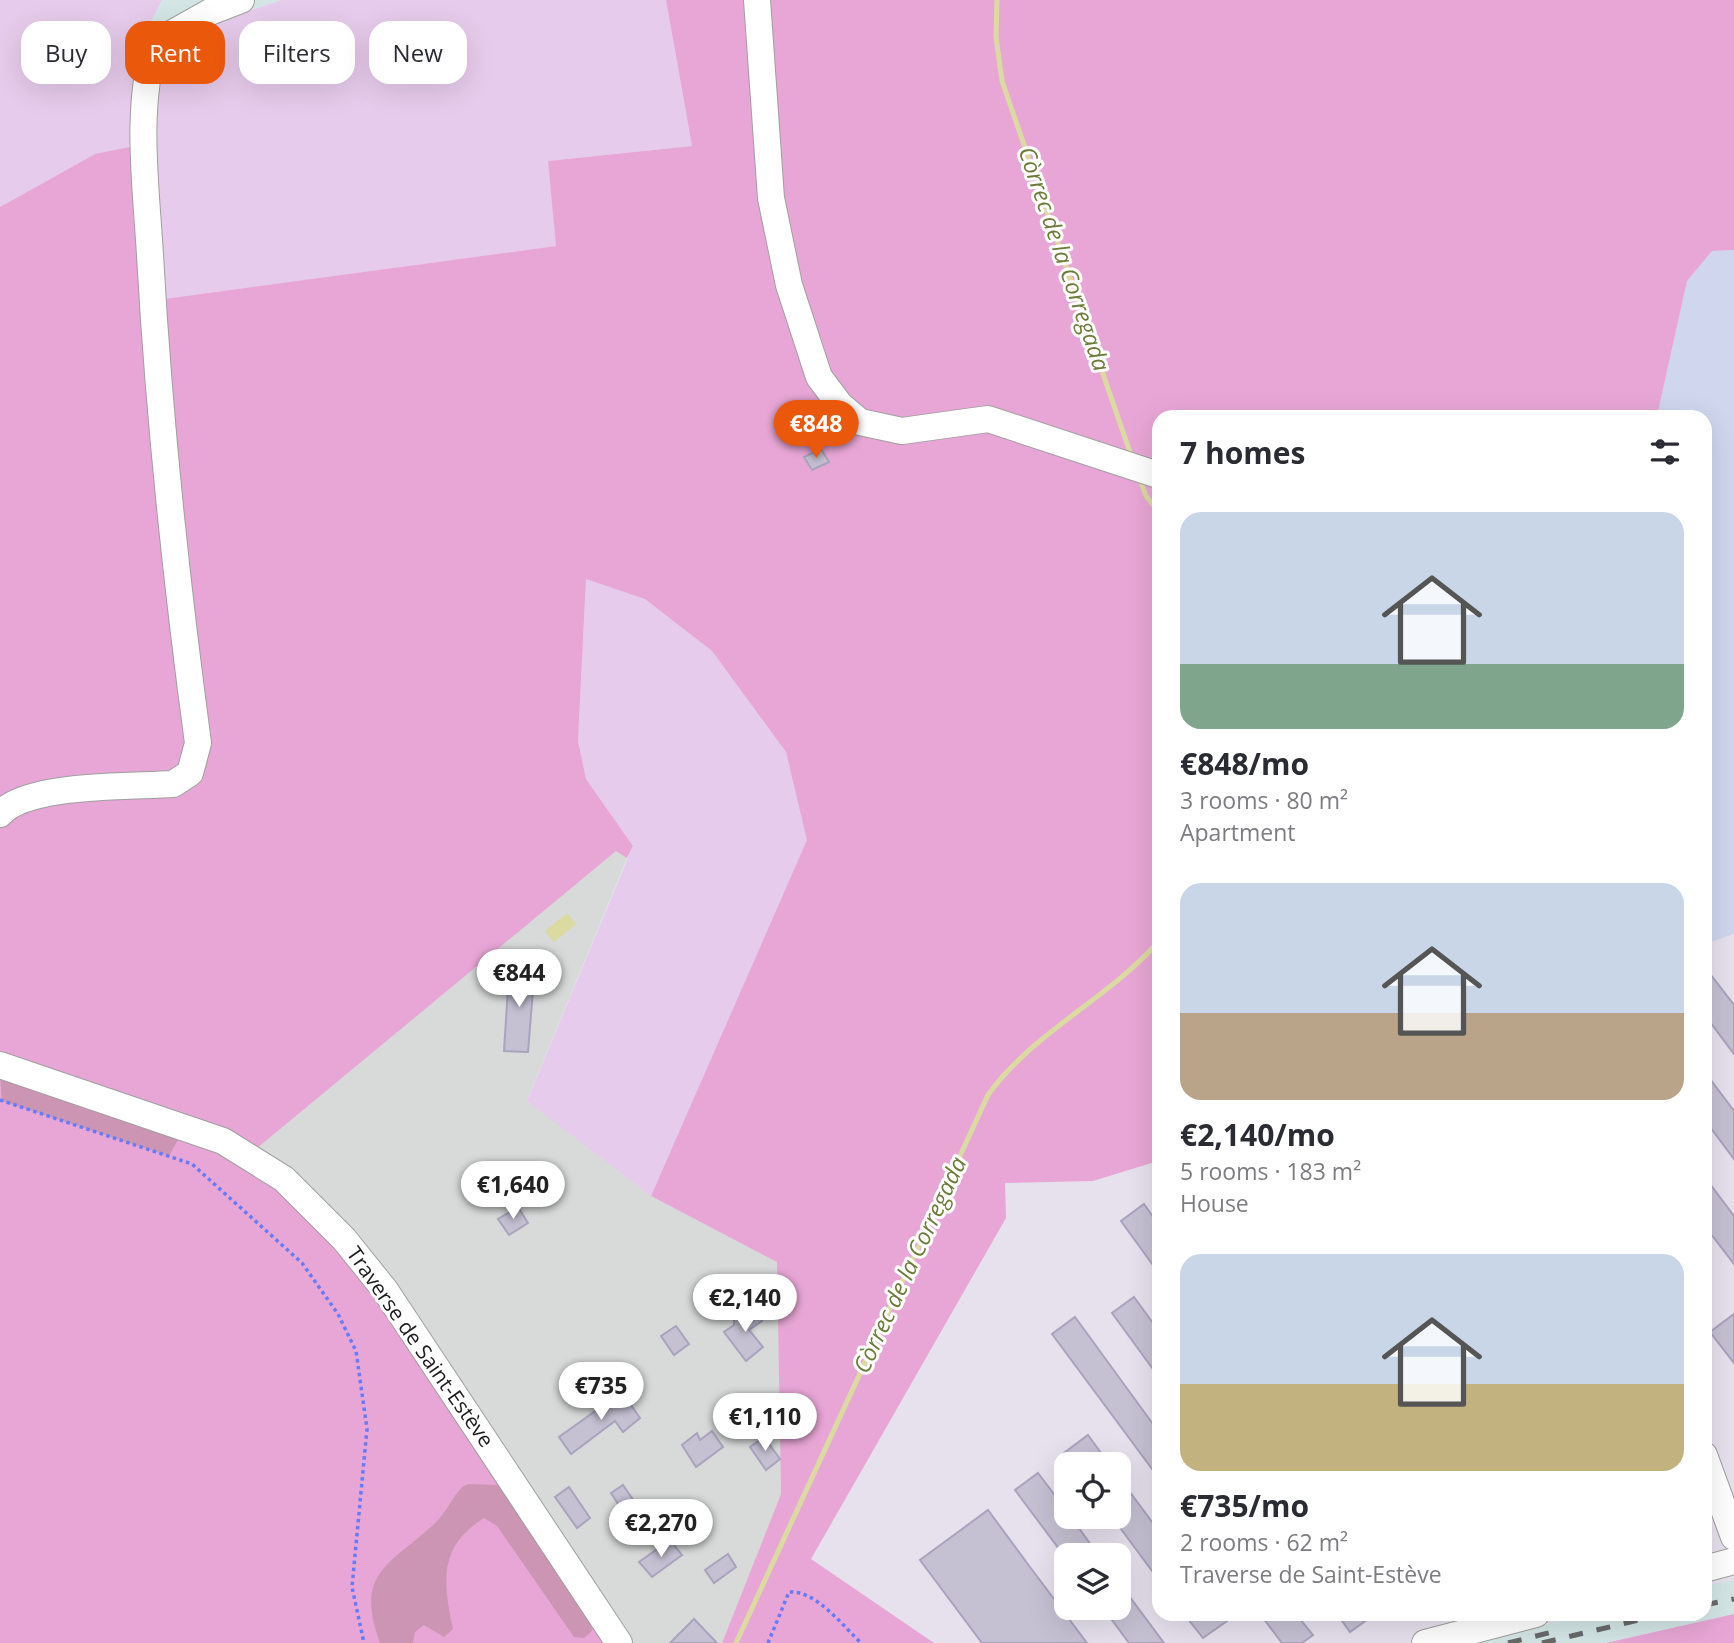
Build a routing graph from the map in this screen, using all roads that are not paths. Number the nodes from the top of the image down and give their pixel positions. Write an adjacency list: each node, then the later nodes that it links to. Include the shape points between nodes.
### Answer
1 (241, 0): 4 (street, via 155,43 146,72 144,156 153,313 172,552 198,743 190,773 173,784 38,793 7,806)
2 (757, 0): 3 (street, via 771,198 781,248 819,377 840,404 860,422 902,431 988,419)
3 (1152, 473)
4 (0, 814)
5 (0, 1065): 11 (street, Traverse de Saint-Estève, via 223,1142 284,1179 344,1239 386,1290)
6 (1712, 1477): 7 (street)
7 (1734, 1537)
8 (1734, 1561): 9 (street)
9 (1712, 1567)
10 (1509, 1621): 12 (street)
11 (619, 1643)
12 (1425, 1643)

